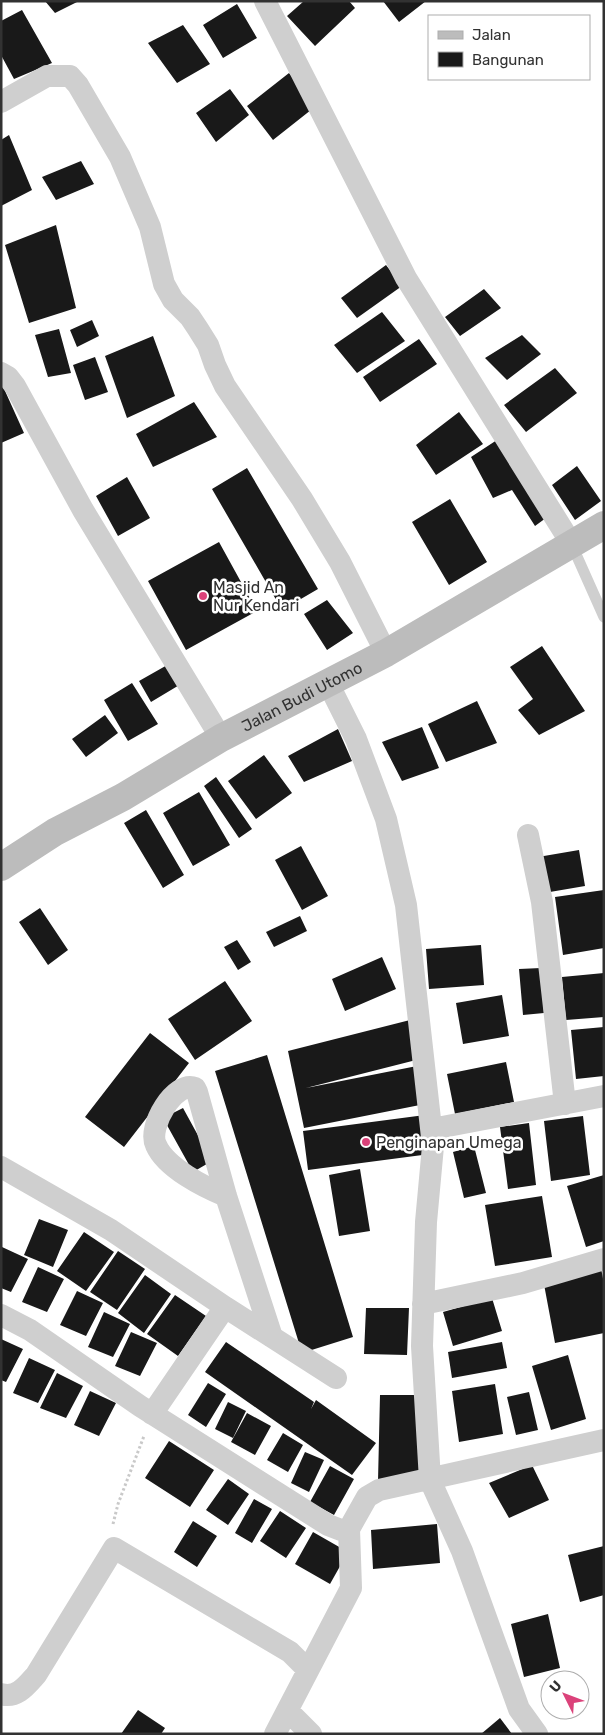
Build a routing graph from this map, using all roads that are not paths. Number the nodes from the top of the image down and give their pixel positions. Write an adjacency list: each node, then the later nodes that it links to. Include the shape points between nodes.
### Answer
1 (265, 1): 5 (street, via 406,278)
2 (1, 102): 7 (street, via 46,76 70,76 78,85 124,164 150,227 164,284 173,300 190,316 208,345 225,386 307,507 340,562)
3 (1, 373): 9 (street, via 15,386 83,510)
4 (604, 525): 5 (main road, Jalan Budi Utomo)
5 (572, 543): 6 (lane); 7 (main road, Jalan Budi Utomo)
6 (604, 617)
7 (386, 653): 8 (main road, Jalan Budi Utomo)
8 (327, 681): 9 (main road, Jalan Budi Utomo); 14 (street, via 356,738 393,846 406,905)
9 (221, 738): 11 (main road, Jalan Budi Utomo, via 123,797 55,832)
10 (528, 835): 13 (street, via 542,902)
11 (1, 867)
12 (604, 1096): 13 (street)
13 (565, 1104): 14 (street)
14 (432, 1129): 18 (street)
15 (1, 1167): 19 (street, via 111,1230)
16 (226, 1196): 21 (street)
17 (604, 1259): 18 (street, via 523,1283)
18 (423, 1304): 25 (street, via 422,1346)
19 (225, 1307): 21 (street); 23 (street)
20 (1, 1315): 23 (street, via 30,1330)
21 (272, 1337): 22 (street)
22 (336, 1378)
23 (152, 1414): 26 (street, via 328,1525)
24 (604, 1440): 25 (street)
25 (430, 1480): 26 (street, via 372,1493); 32 (street, via 466,1560 519,1709)
26 (349, 1529): 27 (street, via 351,1588)
27 (308, 1670): 28 (street, via 290,1652 114,1548 36,1675 22,1690 10,1696); 29 (street)
28 (1, 1694)
29 (288, 1711): 30 (street); 31 (street)
30 (275, 1734)
31 (311, 1734)
32 (538, 1734)

